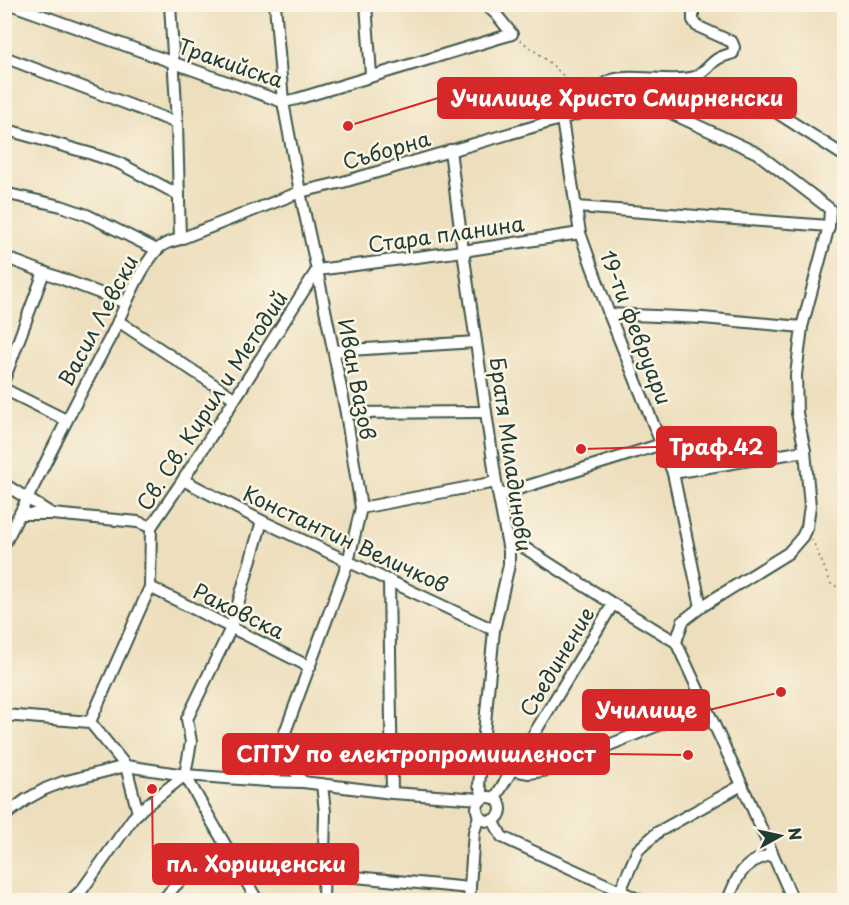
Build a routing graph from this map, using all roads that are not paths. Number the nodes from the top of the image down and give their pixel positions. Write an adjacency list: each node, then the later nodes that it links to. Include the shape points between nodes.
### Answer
1 (170, 4): 8 (street)
2 (275, 4): 11 (street, Иван Вазов)
3 (366, 4): 9 (street)
4 (485, 4): 9 (street, Тракийска, via 512,34)
5 (693, 4): 12 (street, via 697,26 732,42 733,53 693,77 607,82)
6 (7, 5): 8 (street, Тракийска)
7 (4, 57): 14 (street)
8 (173, 63): 11 (street, Тракийска); 14 (street)
9 (371, 75): 11 (street, Тракийска)
10 (642, 99): 12 (street, Съборна); 17 (street, Съборна, via 660,99 691,108 776,112); 22 (street, via 757,153 830,209)
11 (283, 102): 18 (street, Иван Вазов)
12 (588, 111): 13 (street, Съборна)
13 (562, 120): 16 (street, Съборна); 21 (street, 19-ти февруари)
14 (177, 123): 20 (street)
15 (4, 129): 20 (street, via 119,163)
16 (450, 150): 18 (street, Съборна); 26 (street, Братя Миладинови)
17 (843, 155)
18 (300, 192): 24 (street, Съборна); 28 (street, Иван Вазов)
19 (4, 193): 25 (street, via 87,215)
20 (179, 195): 24 (street)
21 (577, 207): 22 (street); 23 (street, 19-ти февруари)
22 (829, 226): 33 (street)
23 (580, 233): 26 (street, Стара планина); 31 (street, 19-ти февруари)
24 (180, 238): 25 (street, Васил Левски)
25 (157, 250): 30 (street, Васил Левски)
26 (463, 251): 28 (street, Стара планина); 34 (street, Братя Миладинови)
27 (4, 257): 29 (street)
28 (317, 270): 35 (street, Иван Вазов); 38 (street, Св. Св. Кирил и Методий)
29 (44, 272): 30 (street); 36 (street)
30 (126, 303): 32 (street, Васил Левски)
31 (609, 314): 33 (street); 42 (street, 19-ти февруари)
32 (118, 321): 38 (street); 41 (street, Васил Левски)
33 (802, 327): 43 (street, via 796,375 797,413)
34 (476, 342): 35 (street); 39 (street, Братя Миладинови)
35 (334, 351): 40 (street, Иван Вазов)
36 (4, 380)
37 (4, 389): 41 (street)
38 (234, 398): 45 (street, Св. Св. Кирил и Методий)
39 (486, 412): 40 (street); 46 (street, Братя Миладинови)
40 (346, 413): 50 (street, Иван Вазов)
41 (66, 420): 49 (street, Васил Левски)
42 (662, 444): 44 (street, 19-ти февруари); 48 (street)
43 (806, 451): 44 (street); 61 (street, via 810,506 802,537 788,553)
44 (673, 472): 61 (street, 19-ти февруари)
45 (183, 480): 53 (street, Константин Величков); 54 (street, Св. Св. Кирил и Методий)
46 (496, 482): 48 (street, Братя Миладинови); 50 (street)
47 (4, 484): 49 (street)
48 (499, 495): 55 (street, Братя Миладинови)
49 (27, 498): 51 (street, Васил Левски); 52 (street)
50 (361, 508): 57 (street, Иван Вазов)
51 (20, 514): 52 (street); 56 (street, Васил Левски)
52 (52, 514): 54 (street, via 138,522)
53 (262, 521): 57 (street, Константин Величков); 62 (street)
54 (151, 527): 59 (street, Св. Св. Кирил и Методий)
55 (506, 536): 60 (street); 63 (street, Братя Миладинови, via 509,566)
56 (4, 545)
57 (348, 562): 58 (street, Константин Величков); 65 (street, Иван Вазов)
58 (389, 580): 63 (street, Константин Величков); 77 (street)
59 (150, 587): 62 (street, Раковска); 68 (street, Св. Св. Кирил и Методий)
60 (613, 604): 64 (street); 71 (street, Съединение)
61 (701, 607): 64 (street, via 683,621)
62 (231, 628): 65 (street, Раковска); 72 (street, via 187,719 191,742)
63 (494, 630): 78 (street, Братя Миладинови, via 479,785)
64 (676, 642): 66 (street)
65 (310, 667): 69 (street, Иван Вазов)
66 (705, 706): 71 (street, via 548,770); 76 (street)
67 (4, 715): 68 (street)
68 (90, 722): 70 (street)
69 (279, 750): 73 (street, Иван Вазов); 74 (street)
70 (126, 766): 72 (street); 80 (street); 81 (street, via 45,789)
71 (513, 770): 79 (street, Съединение)
72 (185, 775): 73 (street); 80 (street); 85 (street)
73 (267, 781): 74 (street)
74 (303, 782): 75 (street)
75 (322, 784): 77 (street); 86 (street)
76 (742, 785): 84 (street); 88 (street, via 658,832 638,850)
77 (392, 793): 78 (street)
78 (482, 798): 79 (street); 82 (street, via 477,806)
79 (495, 798): 83 (street, via 501,812)
80 (138, 813): 89 (street)
81 (4, 816)
82 (479, 816): 83 (street); 87 (street)
83 (493, 820): 88 (street, via 502,837)
84 (772, 854): 96 (street, via 743,870); 97 (street)
85 (233, 858): 91 (street, via 184,877); 92 (street)
86 (324, 874): 87 (street); 93 (street)
87 (470, 888): 94 (street)
88 (620, 891): 95 (street)
89 (80, 895): 90 (street)
90 (71, 900)
91 (163, 900)
92 (257, 900)
93 (323, 900)
94 (469, 900)
95 (640, 900)
96 (728, 900)
97 (793, 900)

